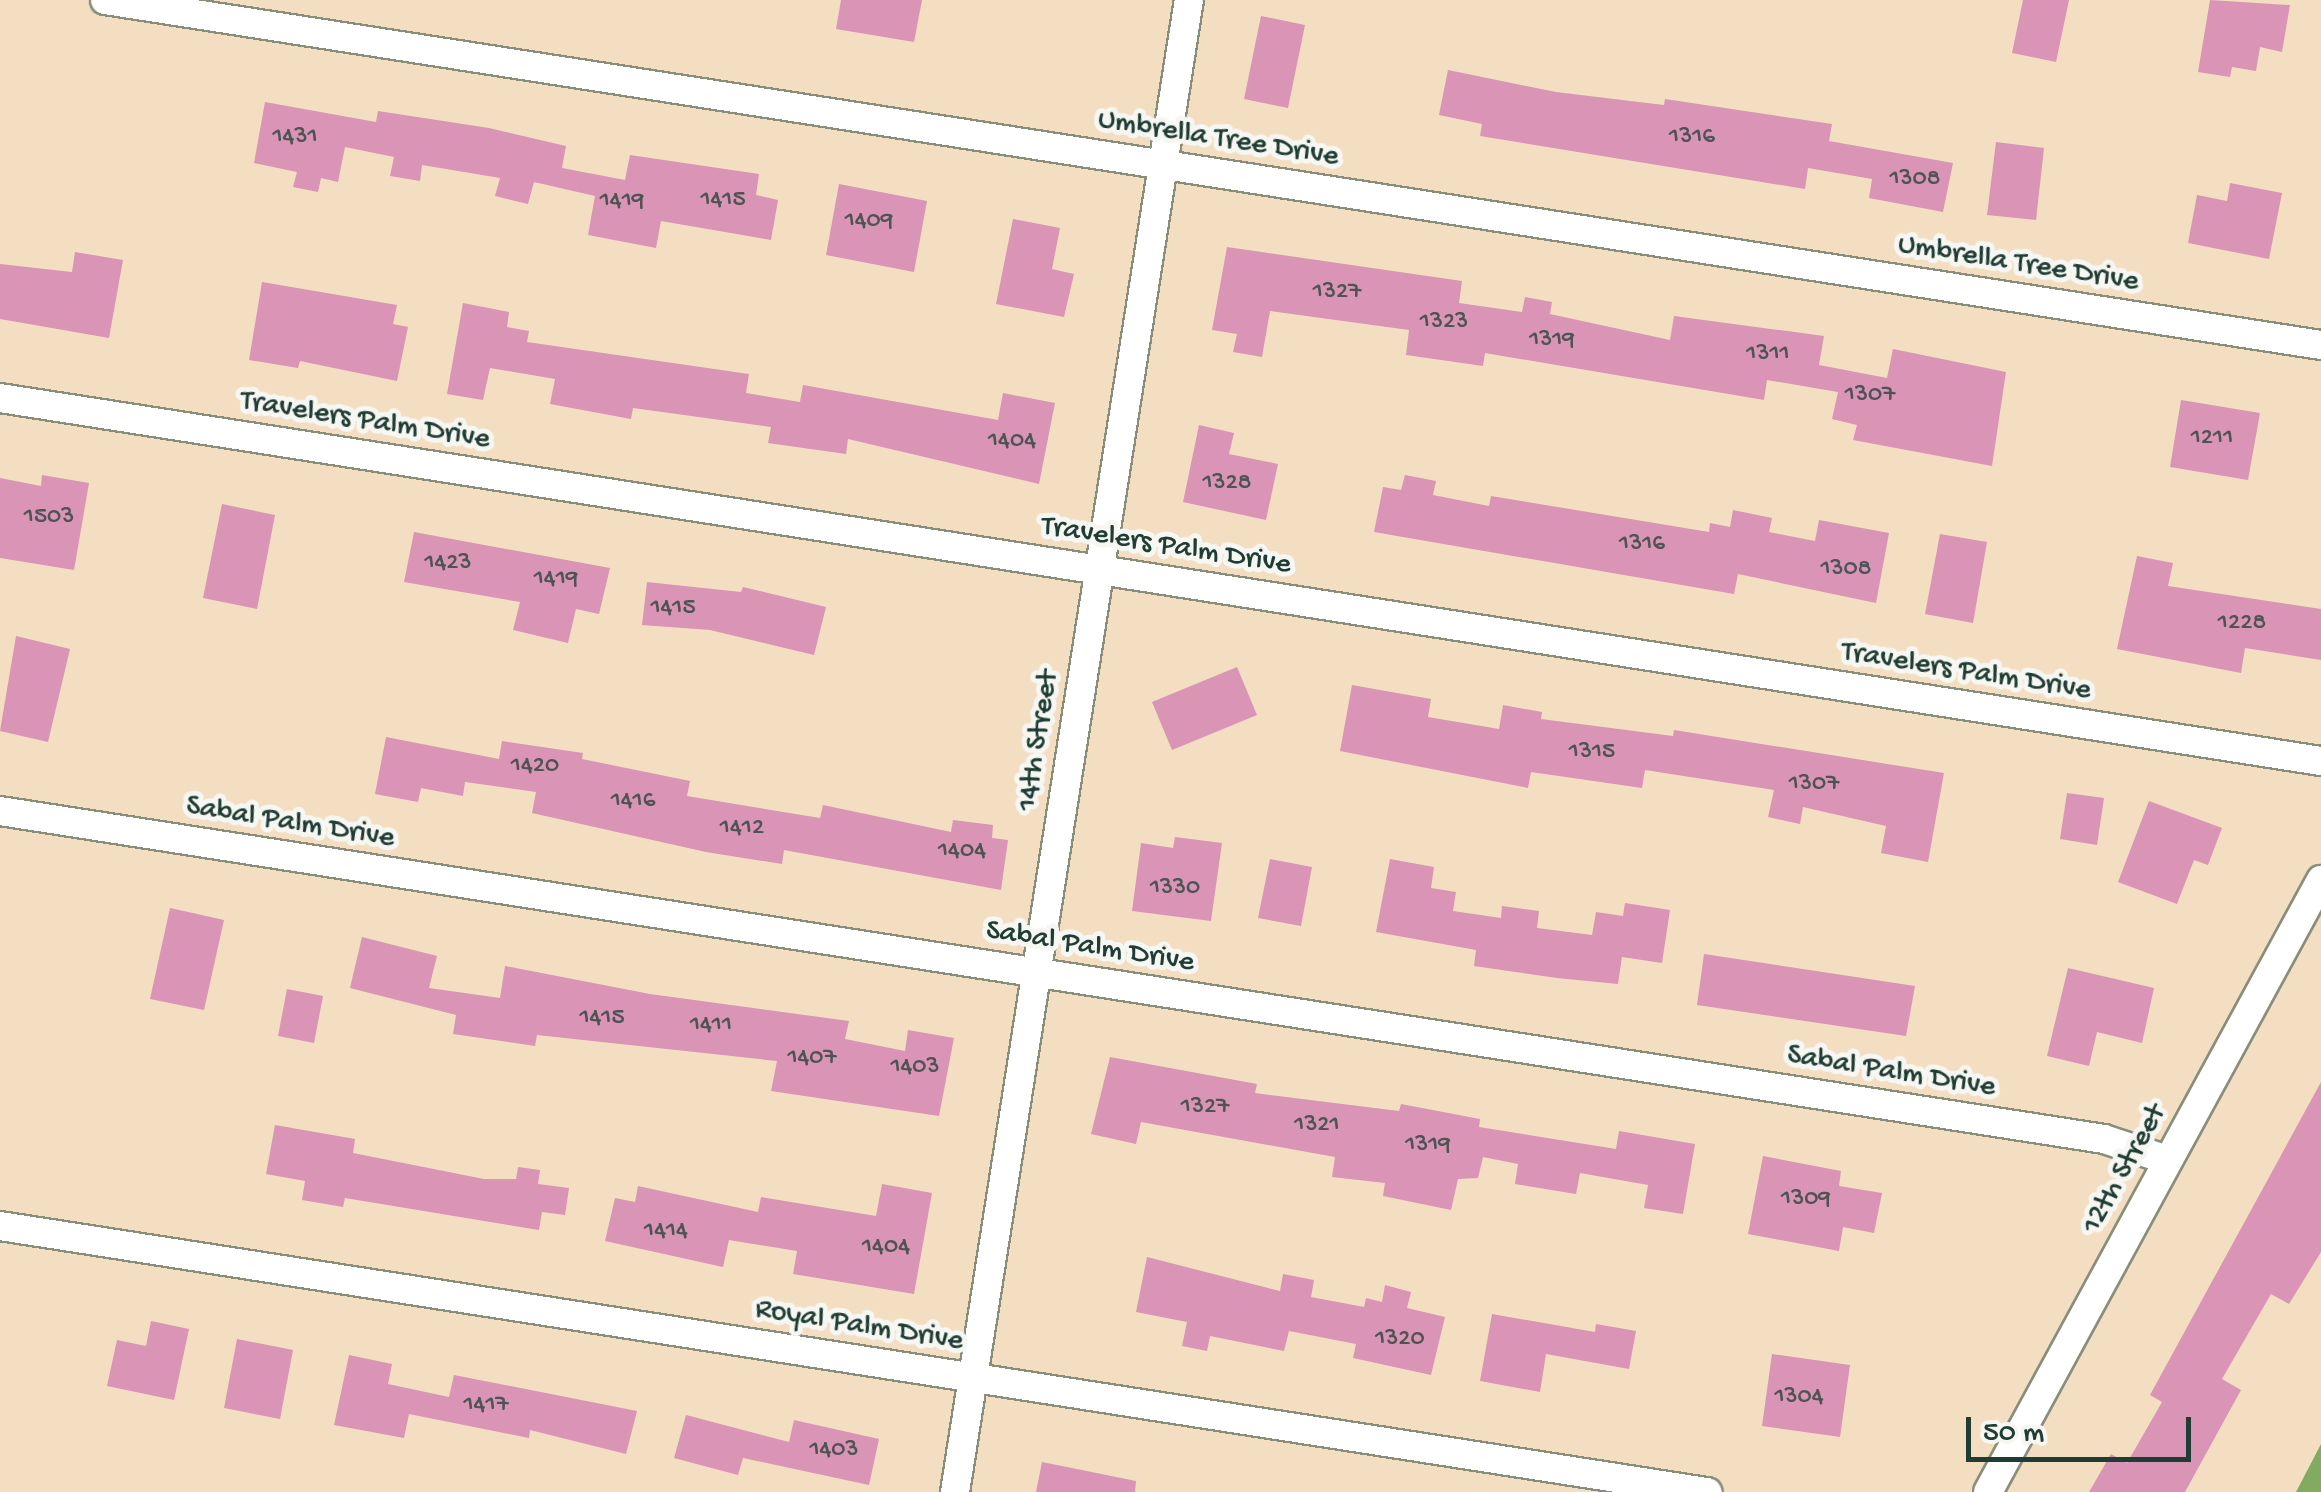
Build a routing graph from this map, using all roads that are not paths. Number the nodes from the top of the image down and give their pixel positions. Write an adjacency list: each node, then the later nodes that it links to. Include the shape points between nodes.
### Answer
1 (105, 0): 3 (street, Umbrella Tree Drive)
2 (1189, 0): 3 (street, 14th Street)
3 (1163, 165): 4 (street, Umbrella Tree Drive); 6 (street, 14th Street)
4 (2321, 345)
5 (0, 398): 6 (street, Travelers Palm Drive)
6 (1099, 570): 7 (street, Travelers Palm Drive); 10 (street, 14th Street)
7 (2321, 762)
8 (0, 811): 10 (street, Sabal Palm Drive)
9 (2321, 880): 11 (street, 12th Street)
10 (1037, 973): 11 (street, Sabal Palm Drive, via 2104,1139); 13 (street, 14th Street)
11 (2168, 1160): 16 (street, 12th Street)
12 (0, 1226): 13 (street, Royal Palm Drive)
13 (973, 1378): 14 (street, 14th Street); 15 (street, Royal Palm Drive)
14 (955, 1492)
15 (1707, 1492)
16 (1988, 1492)

